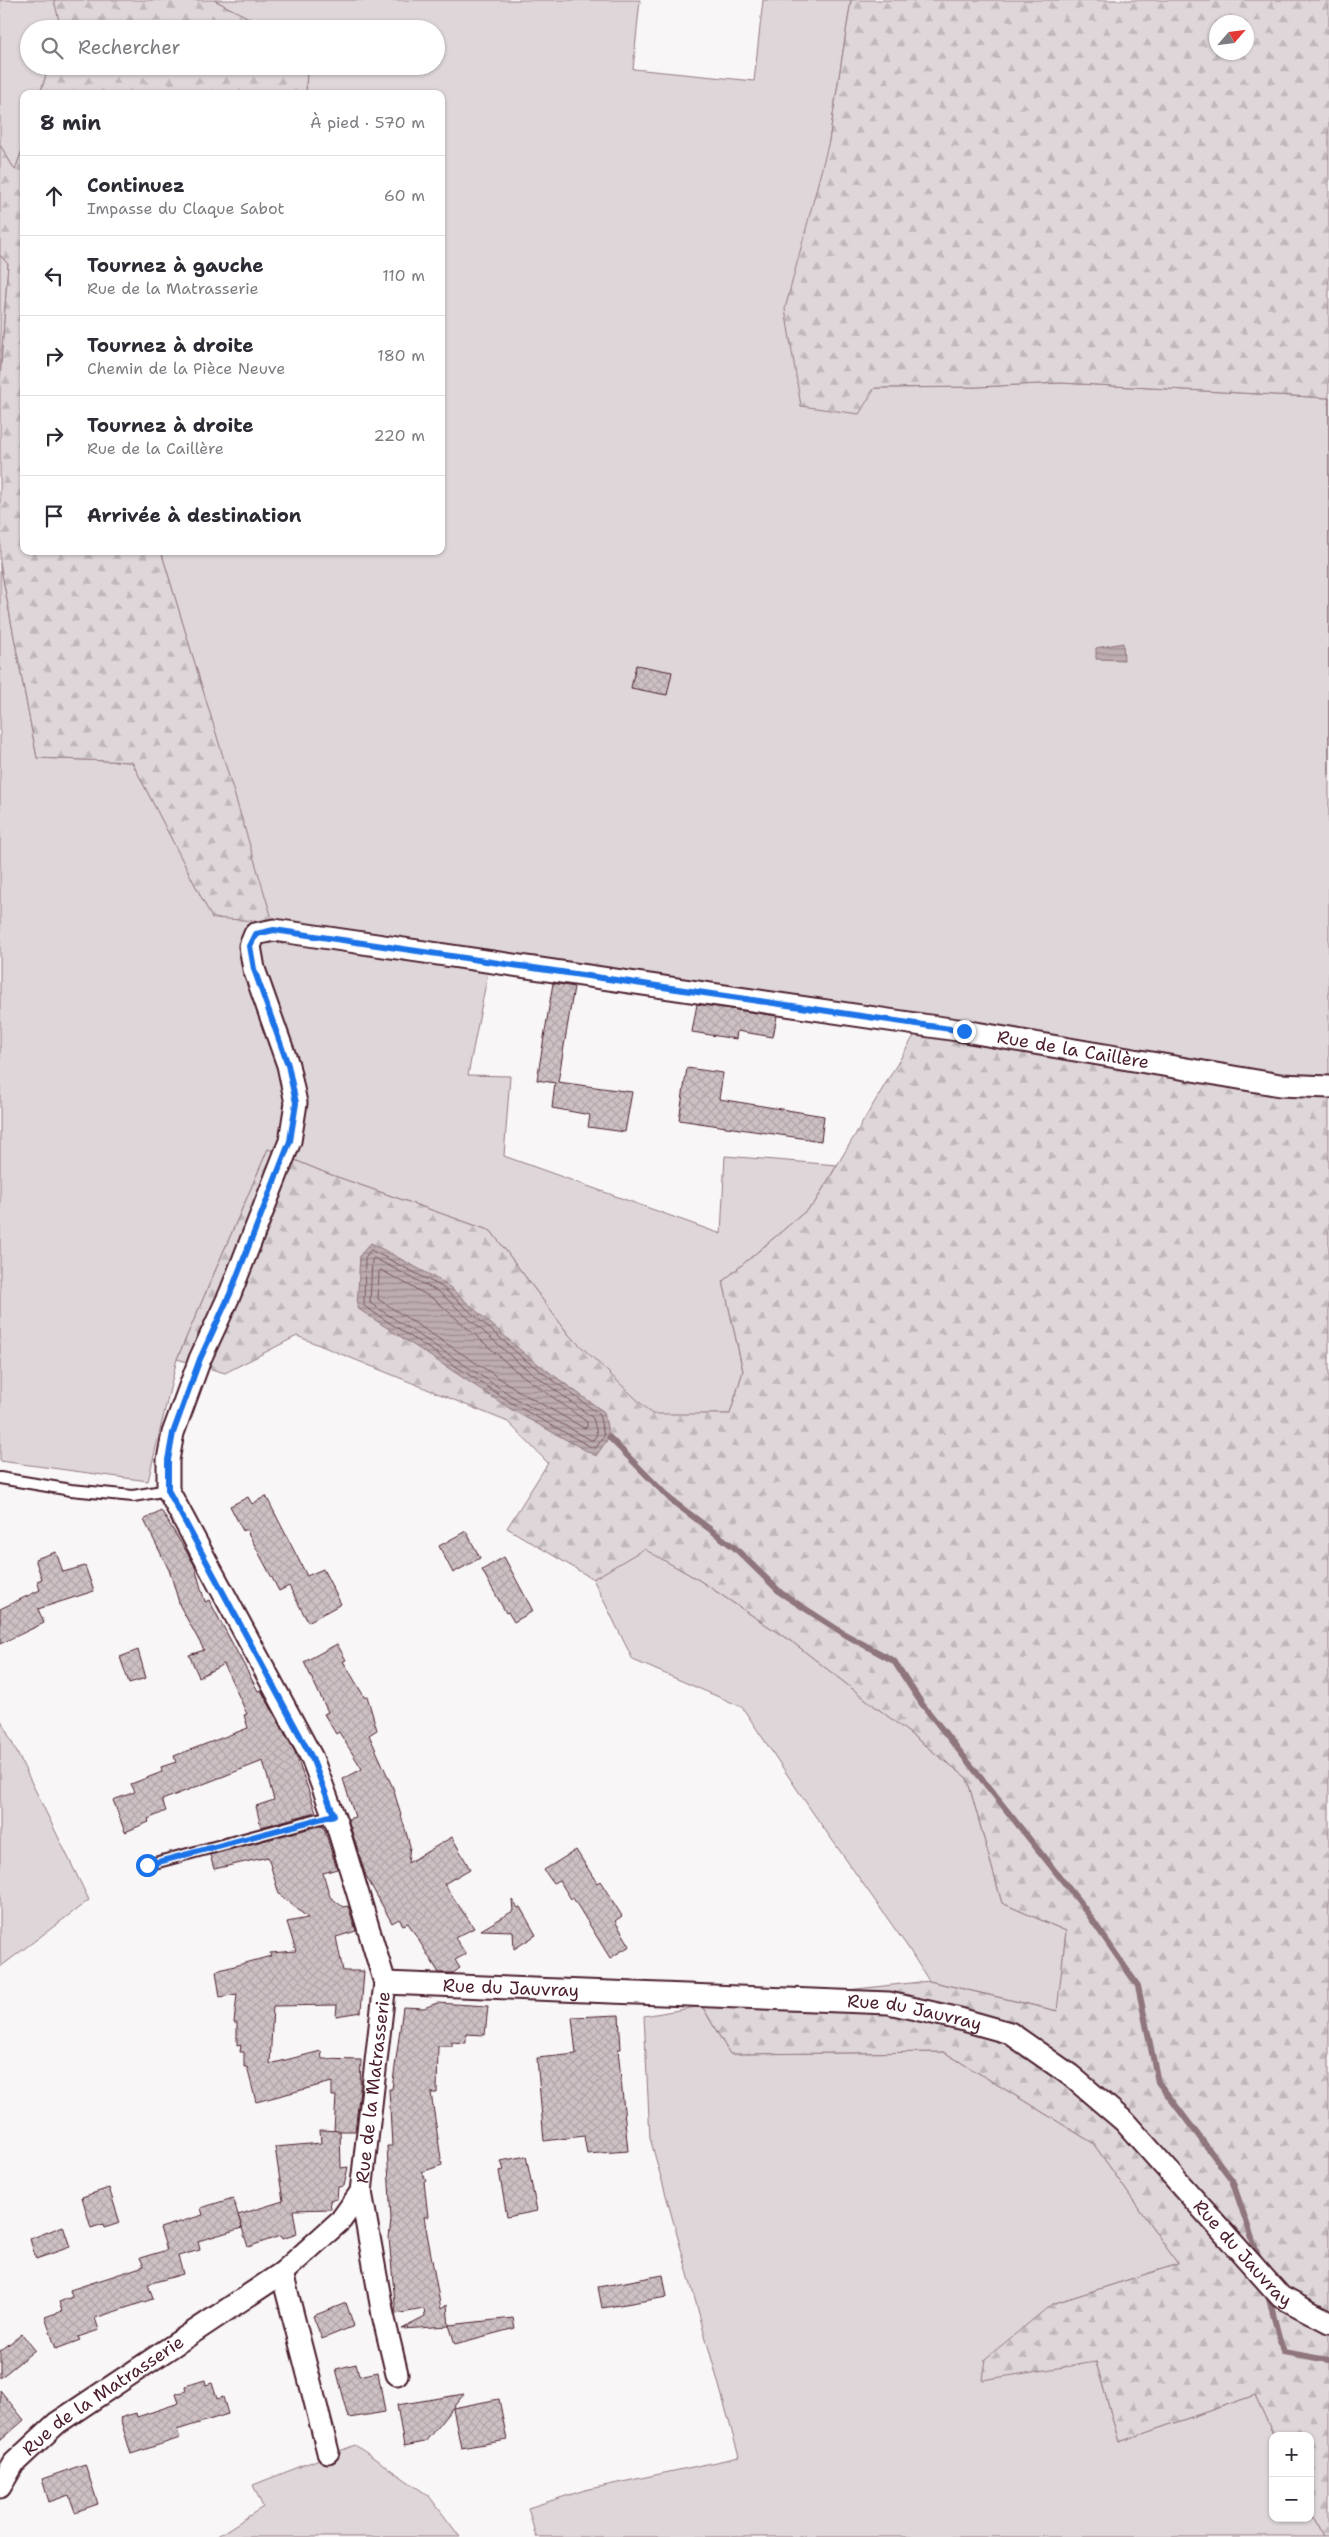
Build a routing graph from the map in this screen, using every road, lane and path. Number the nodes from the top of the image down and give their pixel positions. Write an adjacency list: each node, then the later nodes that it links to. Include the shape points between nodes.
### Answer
1 (1329, 1087): 3 (street, Rue de la Caillère, via 1280,1085 964,1031 274,930 256,934 250,946 254,969 288,1065 296,1103 290,1141 176,1424 168,1460)
2 (0, 1478): 3 (lane, via 133,1496)
3 (168, 1490): 4 (street, Rue de la Matrasserie, via 312,1758)
4 (334, 1815): 5 (lane); 6 (street, Rue de la Matrasserie)
5 (147, 1865)
6 (385, 1983): 7 (street, Rue de la Matrasserie); 9 (street, Rue du Jauvray, via 889,2003 1010,2034 1070,2075 1124,2121 1281,2297)
7 (361, 2192): 8 (street, Rue de la Matrasserie, via 341,2220); 10 (street, Rue de la Matrasserie)
8 (282, 2273): 11 (street); 12 (street, Rue de la Matrasserie, via 57,2423 23,2453)
9 (1329, 2322)
10 (397, 2374)
11 (328, 2452)
12 (2, 2482)

